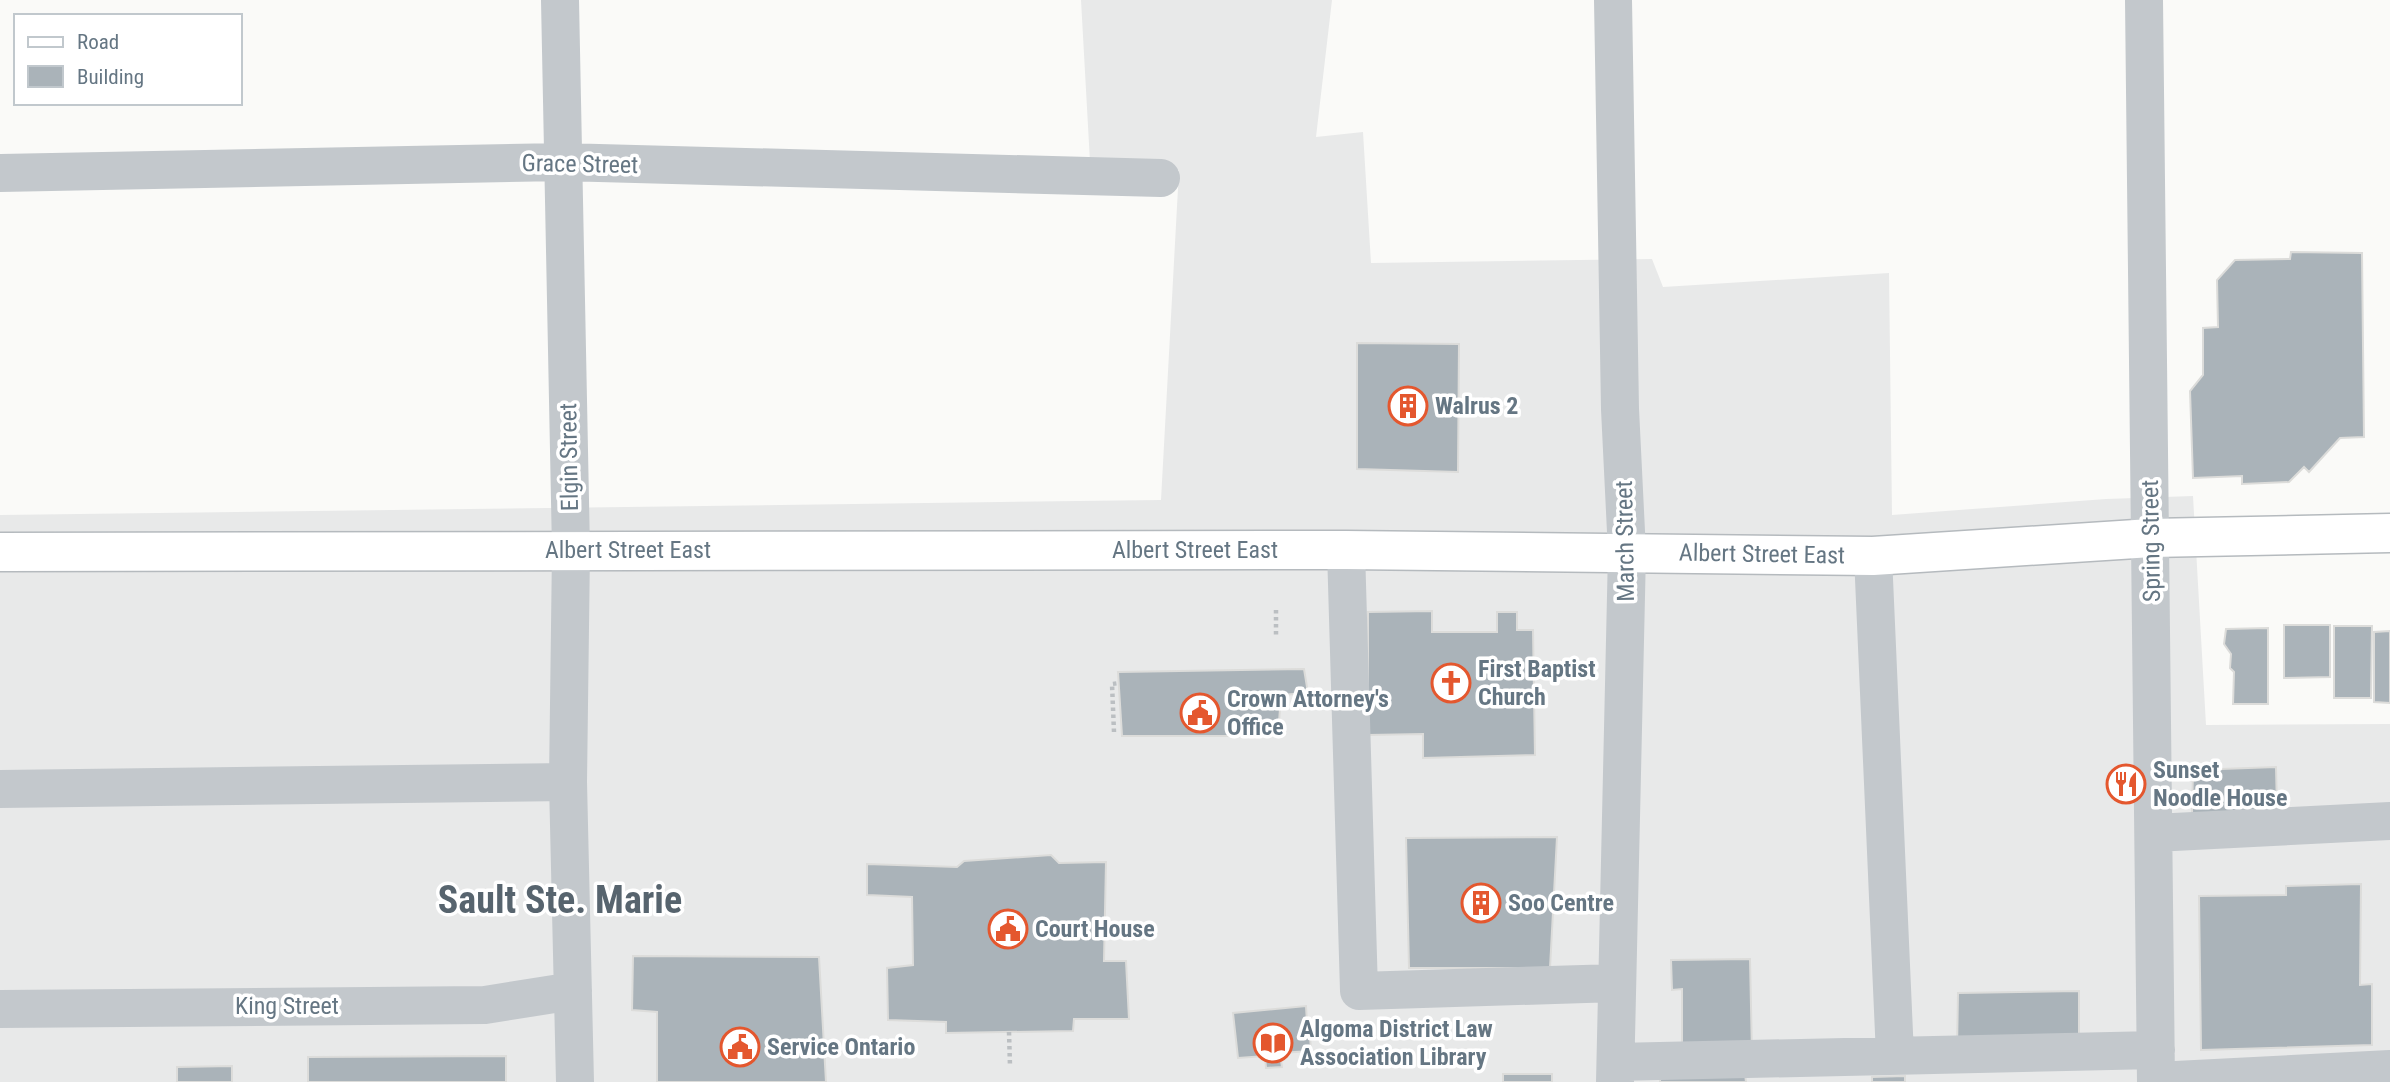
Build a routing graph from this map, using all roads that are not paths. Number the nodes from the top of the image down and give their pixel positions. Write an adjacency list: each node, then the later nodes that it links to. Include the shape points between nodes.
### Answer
1 (560, 0): 4 (street, Elgin Street)
2 (1613, 0): 12 (street, March Street)
3 (2144, 0): 8 (street, Spring Street)
4 (562, 162): 5 (street, Grace Street); 6 (street, Grace Street); 9 (street, Elgin Street)
5 (0, 173)
6 (1161, 178)
7 (2390, 533): 8 (main road, Albert Street East)
8 (2151, 538): 13 (main road, Albert Street East); 17 (street, Spring Street)
9 (571, 550): 10 (main road, Albert Street East); 11 (main road, Albert Street East); 14 (street, Elgin Street)
10 (1346, 550): 12 (main road, Albert Street East); 18 (street, via 1359,991)
11 (0, 552)
12 (1627, 552): 13 (main road, Albert Street East); 18 (street, March Street)
13 (1873, 556): 21 (street)
14 (568, 782): 15 (street); 19 (street, Elgin Street)
15 (0, 789)
16 (2390, 821): 17 (street)
17 (2154, 833): 23 (street, Spring Street)
18 (1617, 983): 24 (street, March Street)
19 (573, 991): 20 (street, King Street, via 485,1005); 25 (street, Elgin Street)
20 (0, 1009)
21 (1895, 1056): 23 (street); 24 (street)
22 (2390, 1069): 23 (street)
23 (2156, 1071)
24 (1615, 1072)
25 (575, 1082)

